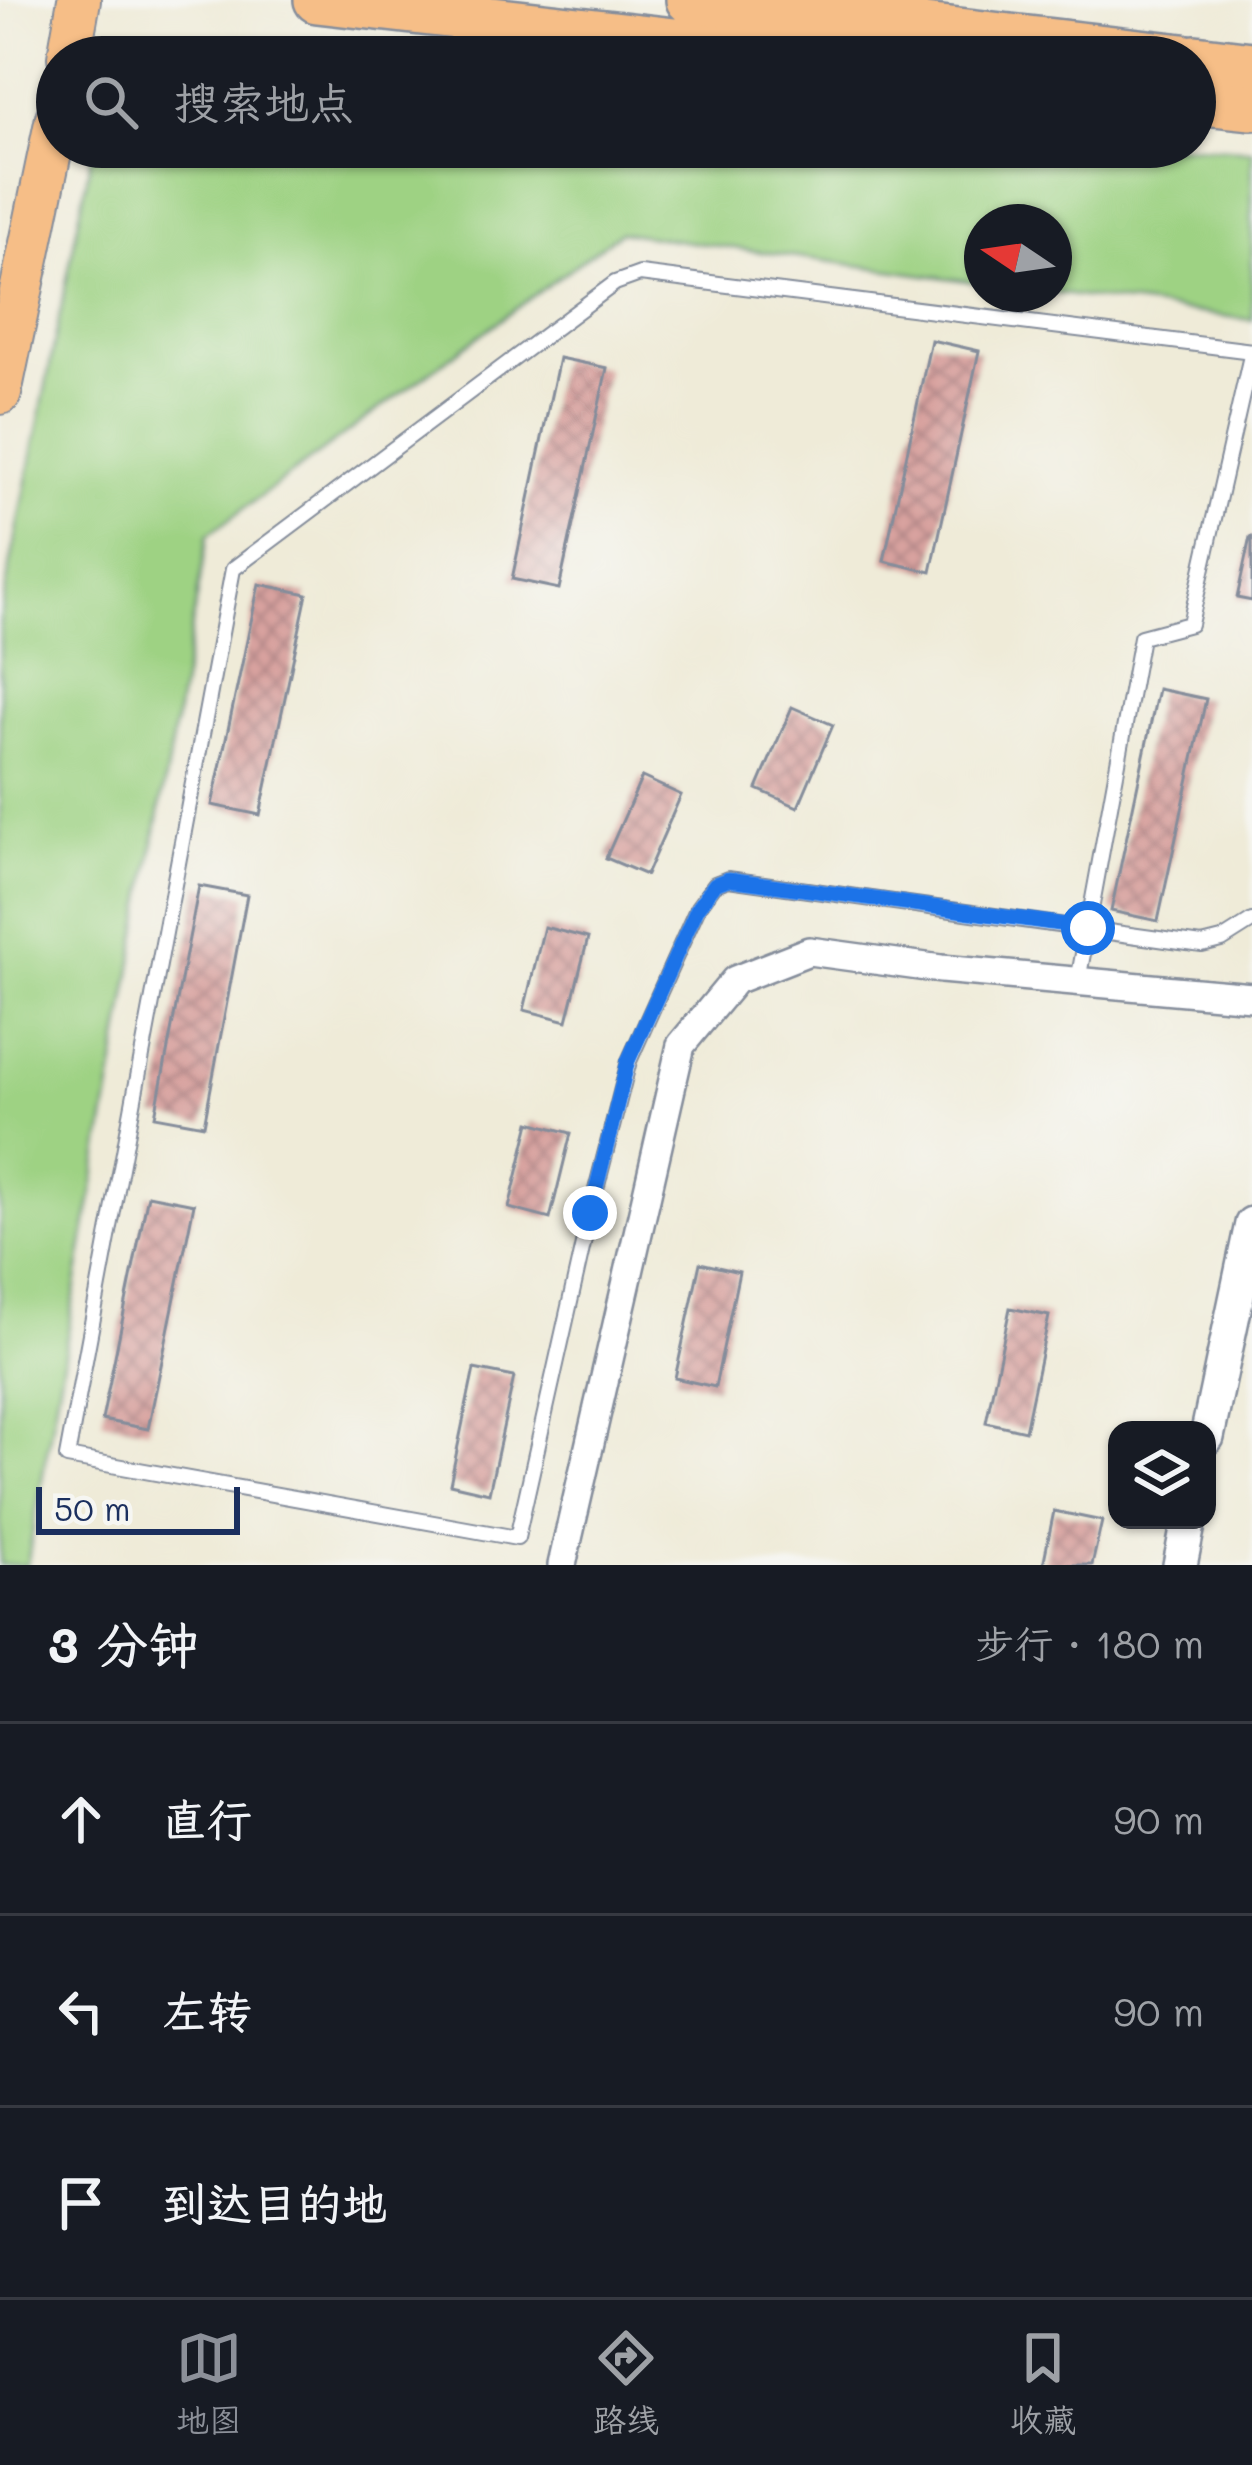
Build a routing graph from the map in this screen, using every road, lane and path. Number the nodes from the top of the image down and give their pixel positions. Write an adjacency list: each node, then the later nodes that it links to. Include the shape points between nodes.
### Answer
1 (79, 0): 4 (main road)
2 (317, 0): 5 (highway)
3 (689, 0): 6 (highway)
4 (73, 36)
5 (631, 36)
6 (1001, 36)
7 (1216, 61): 8 (highway)
8 (1252, 65)
9 (1216, 103): 10 (highway)
10 (1252, 107)
11 (47, 168): 13 (main road)
12 (1252, 351): 15 (lane, via 1190,624 1141,637); 15 (lane, via 640,274 615,284 233,568 67,1457 517,1538 628,1061 715,884 728,879)
13 (0, 393)
14 (1252, 921): 15 (lane, via 1202,945)
15 (1088, 928): 16 (lane)
16 (1078, 981): 17 (street); 21 (street, via 809,951 735,980 681,1045)
17 (1252, 997)
18 (1252, 1224): 19 (street)
19 (1210, 1421)
20 (1188, 1529): 22 (street)
21 (562, 1565)
22 (1180, 1565)

